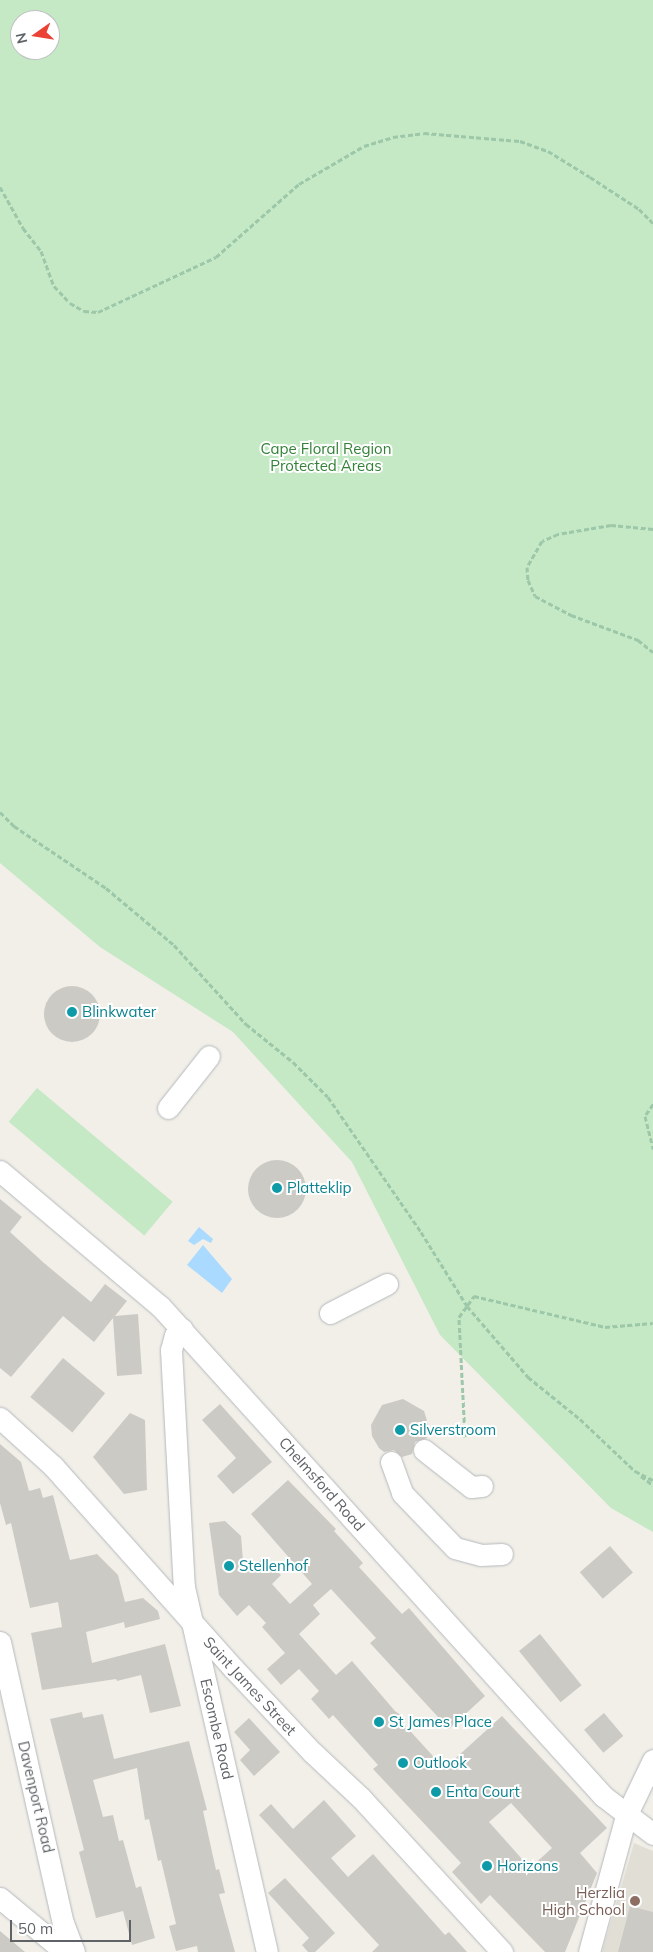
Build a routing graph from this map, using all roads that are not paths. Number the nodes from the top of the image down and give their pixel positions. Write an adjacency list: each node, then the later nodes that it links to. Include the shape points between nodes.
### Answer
1 (209, 1056): 2 (street)
2 (168, 1108)
3 (0, 1171): 6 (street, Chelmsford Road, via 153,1300)
4 (387, 1284): 5 (street)
5 (330, 1313)
6 (182, 1329): 12 (street, Escombe Road, via 175,1335 170,1350 184,1587); 16 (street, Chelmsford Road, via 597,1789)
7 (0, 1418): 12 (street, Saint James Street, via 53,1466)
8 (424, 1450): 10 (street, via 472,1486)
9 (391, 1462): 11 (street, via 402,1493 455,1548 481,1555)
10 (482, 1486)
11 (502, 1554)
12 (193, 1623): 21 (street, Escombe Road); 22 (street, Saint James Street, via 312,1752 361,1798)
13 (0, 1642): 14 (street, Davenport Road)
14 (3, 1662): 20 (street, Davenport Road, via 63,1923)
15 (653, 1760): 16 (street)
16 (626, 1816): 17 (street, Chelmsford Road); 23 (street)
17 (653, 1834)
18 (0, 1898): 19 (street)
19 (65, 1952)
20 (74, 1952)
21 (267, 1952)
22 (502, 1952)
23 (589, 1952)

